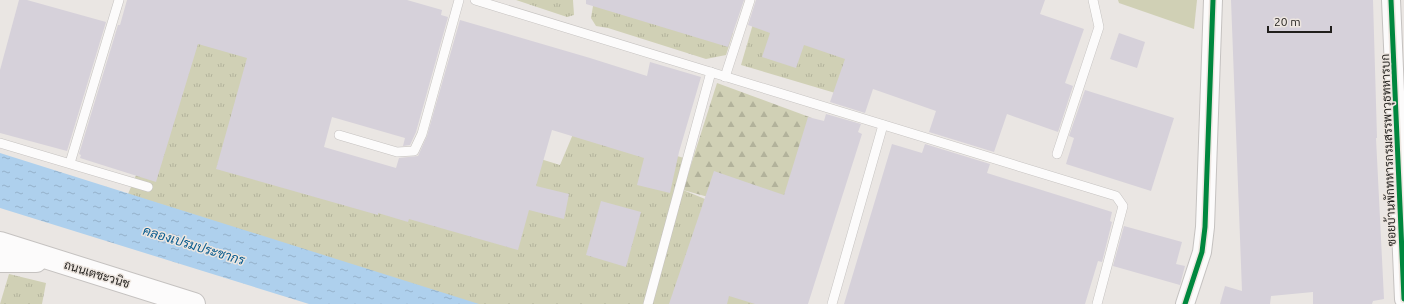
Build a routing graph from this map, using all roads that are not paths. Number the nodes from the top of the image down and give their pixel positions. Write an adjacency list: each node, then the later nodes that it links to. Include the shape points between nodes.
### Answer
1 (119, 0): 14 (lane)
2 (459, 0): 11 (lane, via 422,134 414,151 397,152)
3 (474, 0): 8 (lane)
4 (750, 0): 9 (lane)
5 (1093, 0): 13 (lane, via 1099,27)
6 (1213, 0): 25 (street, via 1205,227 1202,252)
7 (1391, 0): 16 (street, ซอยบ้านพักทหารกรมสรรพาวุธทหารบก)
8 (711, 72): 9 (lane); 22 (lane)
9 (725, 77): 10 (lane)
10 (883, 125): 23 (lane); 24 (lane, via 1116,196 1122,206)
11 (339, 135)
12 (0, 143): 14 (lane)
13 (1057, 154)
14 (70, 164): 15 (lane)
15 (148, 187)
16 (1402, 215): 20 (street, ซอยบ้านพักทหารกรมสรรพาวุธทหารบก)
17 (0, 243): 19 (main road, ถนนเตชะวนิช)
18 (0, 261): 19 (main road)
19 (55, 261): 21 (main road, ถนนเตชะวนิช)
20 (1404, 299)
21 (194, 304)
22 (648, 304)
23 (832, 304)
24 (1097, 304)
25 (1185, 304)

